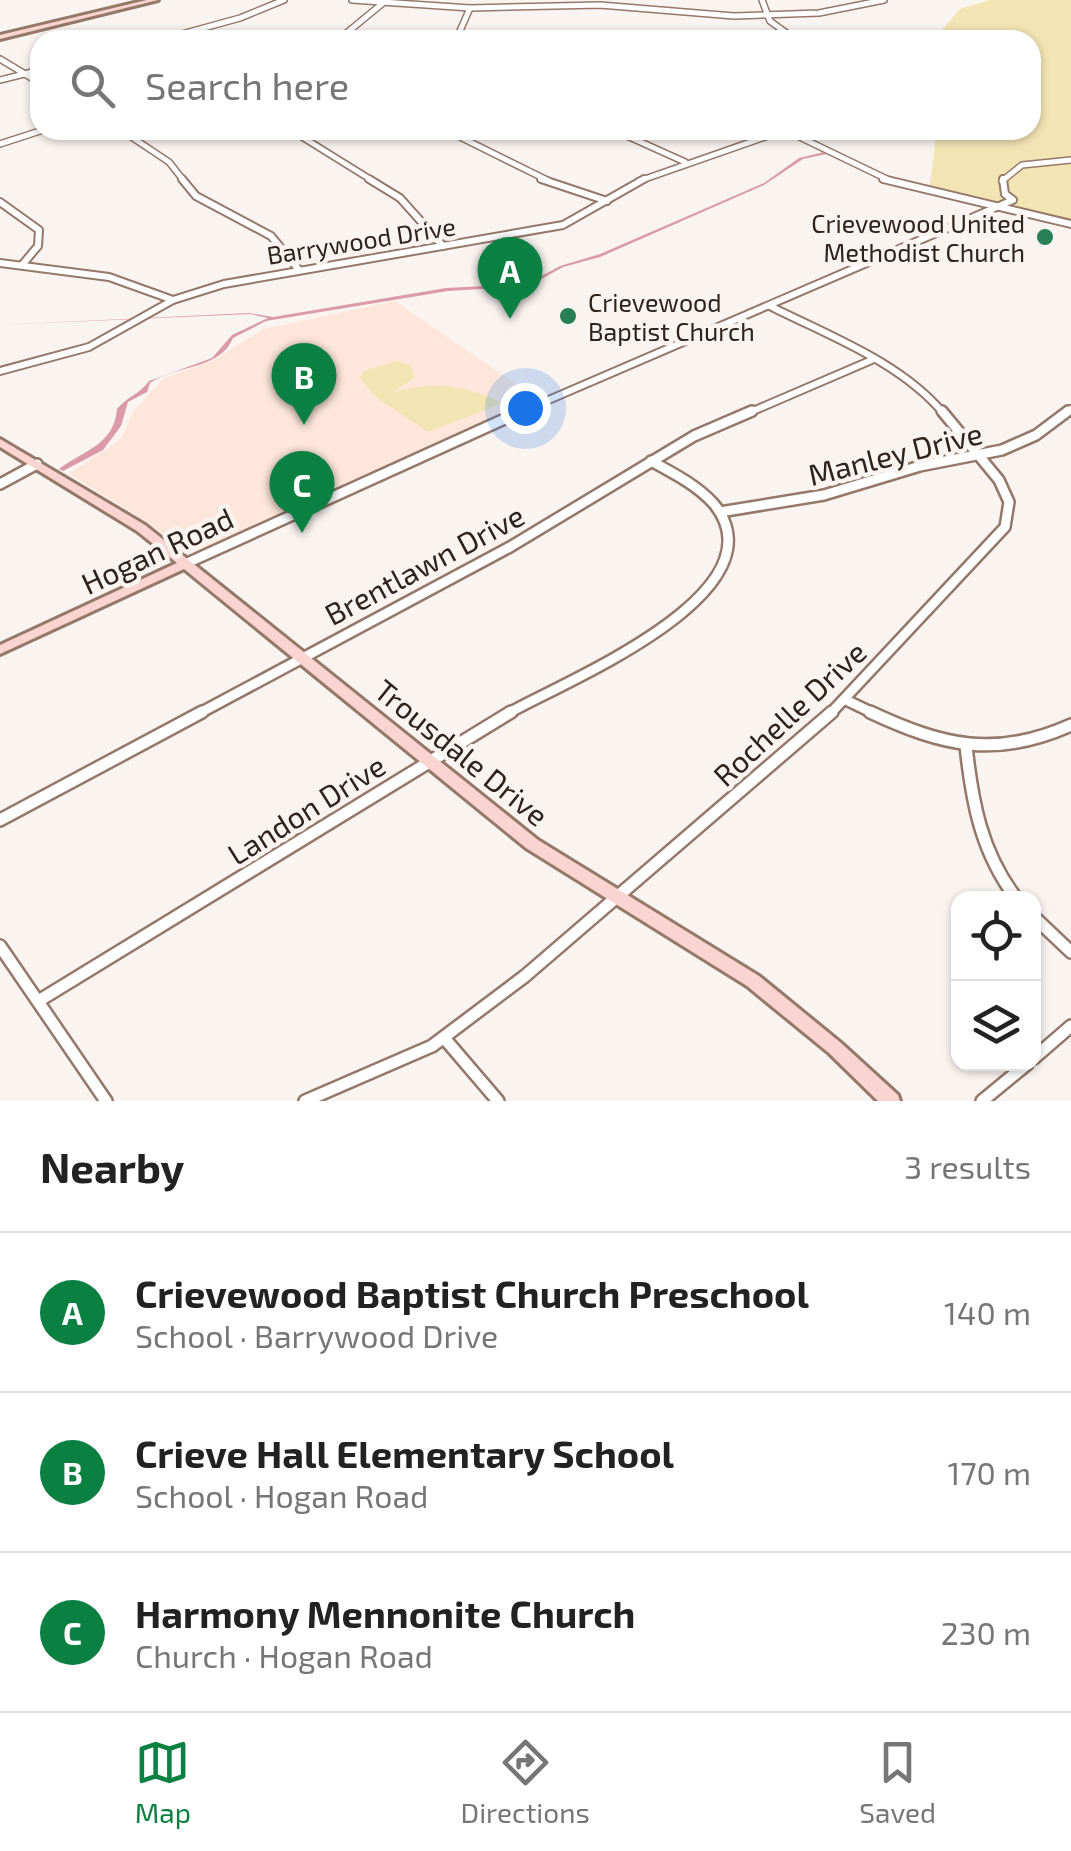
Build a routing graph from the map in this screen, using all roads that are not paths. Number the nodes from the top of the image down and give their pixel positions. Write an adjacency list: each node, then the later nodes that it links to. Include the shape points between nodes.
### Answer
1 (154, 0): 13 (street)
2 (284, 0): 9 (street)
3 (352, 0): 6 (street)
4 (762, 0): 8 (street)
5 (884, 0): 8 (street)
6 (384, 3): 7 (street); 10 (street)
7 (470, 8): 8 (street, via 594,5); 11 (street)
8 (766, 16): 12 (street)
9 (196, 30)
10 (350, 30)
11 (460, 30)
12 (784, 30)
13 (0, 37)
14 (0, 60): 16 (street)
15 (30, 72): 16 (street)
16 (24, 74): 17 (street); 18 (street)
17 (30, 77)
18 (0, 80)
19 (30, 134): 26 (street)
20 (136, 140): 36 (street, via 169,162 196,196 270,236)
21 (307, 140): 33 (street, via 405,202)
22 (465, 140): 29 (street, via 539,178)
23 (636, 140): 28 (street)
24 (755, 140): 28 (street, Barrywood Drive)
25 (804, 140): 31 (street, via 873,176)
26 (0, 144)
27 (1071, 160): 31 (street, via 1005,173 1001,186 1013,200)
28 (686, 163): 29 (street, Barrywood Drive)
29 (606, 200): 33 (street, Barrywood Drive, via 563,225)
30 (0, 202): 35 (street, via 40,232)
31 (994, 206): 32 (street); 38 (street, Hogan Road)
32 (1071, 224)
33 (443, 246): 36 (street, Barrywood Drive)
34 (0, 264): 35 (street)
35 (22, 265): 37 (street, via 109,277)
36 (298, 270): 37 (street, Barrywood Drive)
37 (173, 300): 39 (street, Barrywood Drive)
38 (770, 306): 41 (street, Rochelle Drive); 50 (street, Hogan Road)
39 (146, 316): 40 (street, Barrywood Drive)
40 (134, 324): 42 (street, Barrywood Drive, via 89,347)
41 (874, 359): 45 (street, Rochelle Drive, via 928,394); 46 (street, Brentlawn Drive)
42 (0, 371)
43 (1071, 409): 45 (street, Manley Drive, via 1025,440)
44 (0, 442): 47 (street, Trousdale Drive)
45 (979, 455): 49 (street, Manley Drive, via 824,496); 53 (street, Rochelle Drive, via 1008,497 1005,527)
46 (651, 461): 49 (street, via 702,492); 52 (street, Brentlawn Drive, via 510,548)
47 (37, 464): 48 (street); 50 (street, Trousdale Drive, via 141,528)
48 (0, 484)
49 (720, 512): 56 (street, Landon Drive, via 724,554 679,618)
50 (185, 564): 51 (street, Hogan Road); 52 (street, Trousdale Drive)
51 (0, 650)
52 (301, 659): 56 (street, Trousdale Drive); 57 (street, Brentlawn Drive)
53 (846, 700): 55 (street); 59 (street, Rochelle Drive)
54 (1071, 725): 55 (street, via 1028,744)
55 (966, 746): 58 (street, via 980,838)
56 (431, 761): 59 (street, Trousdale Drive, via 532,844); 63 (street, Landon Drive)
57 (0, 820)
58 (1011, 891)
59 (618, 897): 65 (street, Rochelle Drive); 71 (street, Trousdale Drive, via 753,982)
60 (1041, 924): 62 (street)
61 (0, 946): 63 (street)
62 (1071, 952)
63 (40, 1000): 68 (street)
64 (1071, 1026): 66 (street)
65 (445, 1039): 69 (street, Rochelle Drive); 70 (street)
66 (1041, 1052)
67 (1018, 1071): 72 (street)
68 (106, 1101)
69 (305, 1101)
70 (498, 1101)
71 (891, 1101)
72 (982, 1101)

